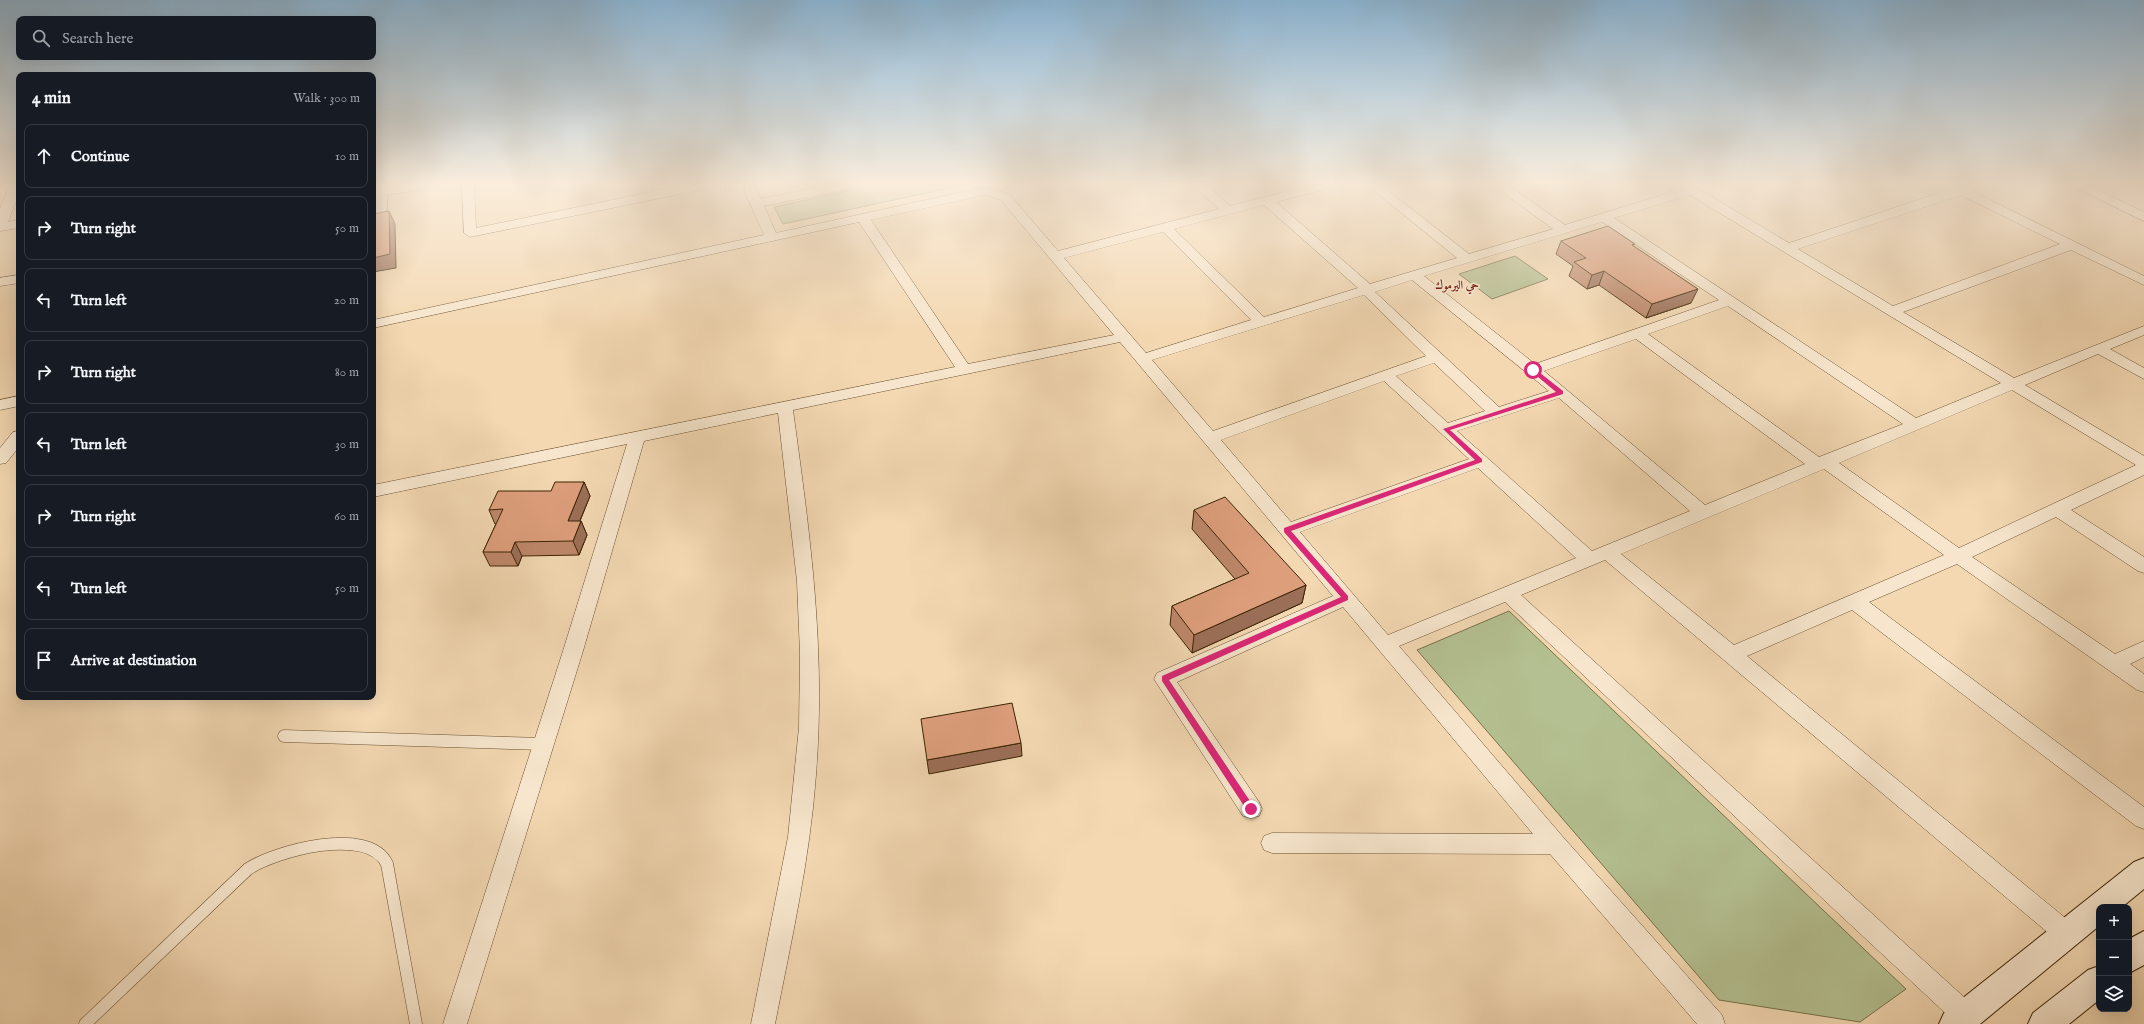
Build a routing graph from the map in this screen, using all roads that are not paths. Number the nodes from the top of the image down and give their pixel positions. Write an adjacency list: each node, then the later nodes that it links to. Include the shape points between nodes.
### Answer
1 (770, 233): 14 (street)
2 (796, 233): 14 (street)
3 (873, 233): 34 (street)
4 (1036, 233): 17 (street)
5 (1143, 233): 17 (street)
6 (1171, 233): 26 (street)
7 (1303, 233): 23 (street)
8 (1434, 233): 18 (street)
9 (1550, 233): 18 (street)
10 (1627, 233): 24 (street)
11 (1761, 233): 16 (street)
12 (1832, 233): 16 (street)
13 (2047, 233): 15 (street)
14 (772, 238): 27 (street)
15 (2071, 245): 21 (street); 25 (street)
16 (1786, 248): 25 (street)
17 (1056, 256): 30 (street)
18 (1467, 259): 19 (street)
19 (1414, 275): 23 (street); 35 (street)
20 (16, 279): 22 (street)
21 (2144, 281)
22 (0, 282)
23 (1367, 289): 26 (street); 32 (street, via 1371,296)
24 (1729, 301): 29 (street); 44 (street)
25 (1892, 312): 38 (street)
26 (1260, 322): 33 (street)
27 (376, 323)
28 (2144, 330): 31 (street)
29 (1637, 333): 35 (street); 51 (street)
30 (1123, 337): 33 (street); 34 (street)
31 (2099, 349): 36 (street); 38 (street)
32 (1436, 357): 37 (street); 43 (street)
33 (1141, 359): 47 (street)
34 (965, 370): 42 (street)
35 (1533, 370): 39 (street)
36 (2144, 374)
37 (1386, 375): 45 (street); 47 (street)
38 (2011, 384): 44 (street); 52 (street)
39 (1561, 392): 43 (street); 56 (street)
40 (16, 402): 41 (street)
41 (0, 405)
42 (785, 407): 46 (street); 86 (street, via 806,580 809,711 806,775 798,838)
43 (1496, 413): 45 (street)
44 (1914, 424): 51 (street)
45 (1446, 429): 50 (street)
46 (637, 437): 54 (street); 70 (street)
47 (1209, 438): 57 (street)
48 (16, 440): 49 (street)
49 (0, 459)
50 (1480, 460): 57 (street); 58 (street)
51 (1821, 463): 56 (street); 59 (street)
52 (2144, 463)
53 (2144, 468): 55 (street)
54 (376, 490)
55 (2057, 509): 59 (street); 60 (street)
56 (1702, 512): 58 (street)
57 (1286, 530): 62 (street)
58 (1598, 555): 61 (street); 66 (street)
59 (1958, 556): 63 (street); 67 (street)
60 (2144, 566)
61 (1506, 593): 64 (street); 82 (street)
62 (1346, 598): 64 (street); 71 (street, via 1164,679)
63 (1854, 601): 66 (street); 72 (street)
64 (1385, 644): 74 (street)
65 (2144, 648): 67 (street)
66 (1732, 654): 78 (street)
67 (2114, 664): 68 (street)
68 (2144, 684)
69 (284, 736): 70 (lane)
70 (544, 744): 85 (street)
71 (1251, 809)
72 (2144, 819)
73 (1272, 843): 74 (street)
74 (1555, 844): 87 (street)
75 (2144, 871): 76 (street)
76 (2104, 904)
77 (2096, 910): 78 (street)
78 (2067, 934): 82 (street)
79 (2144, 946): 80 (street)
80 (2132, 956)
81 (2096, 983): 88 (street)
82 (1960, 1020)
83 (85, 1024): 84 (lane, via 241,874 269,857 297,848 358,844 379,852 386,859)
84 (416, 1024)
85 (455, 1024)
86 (763, 1024)
87 (1713, 1024)
88 (2044, 1024)

